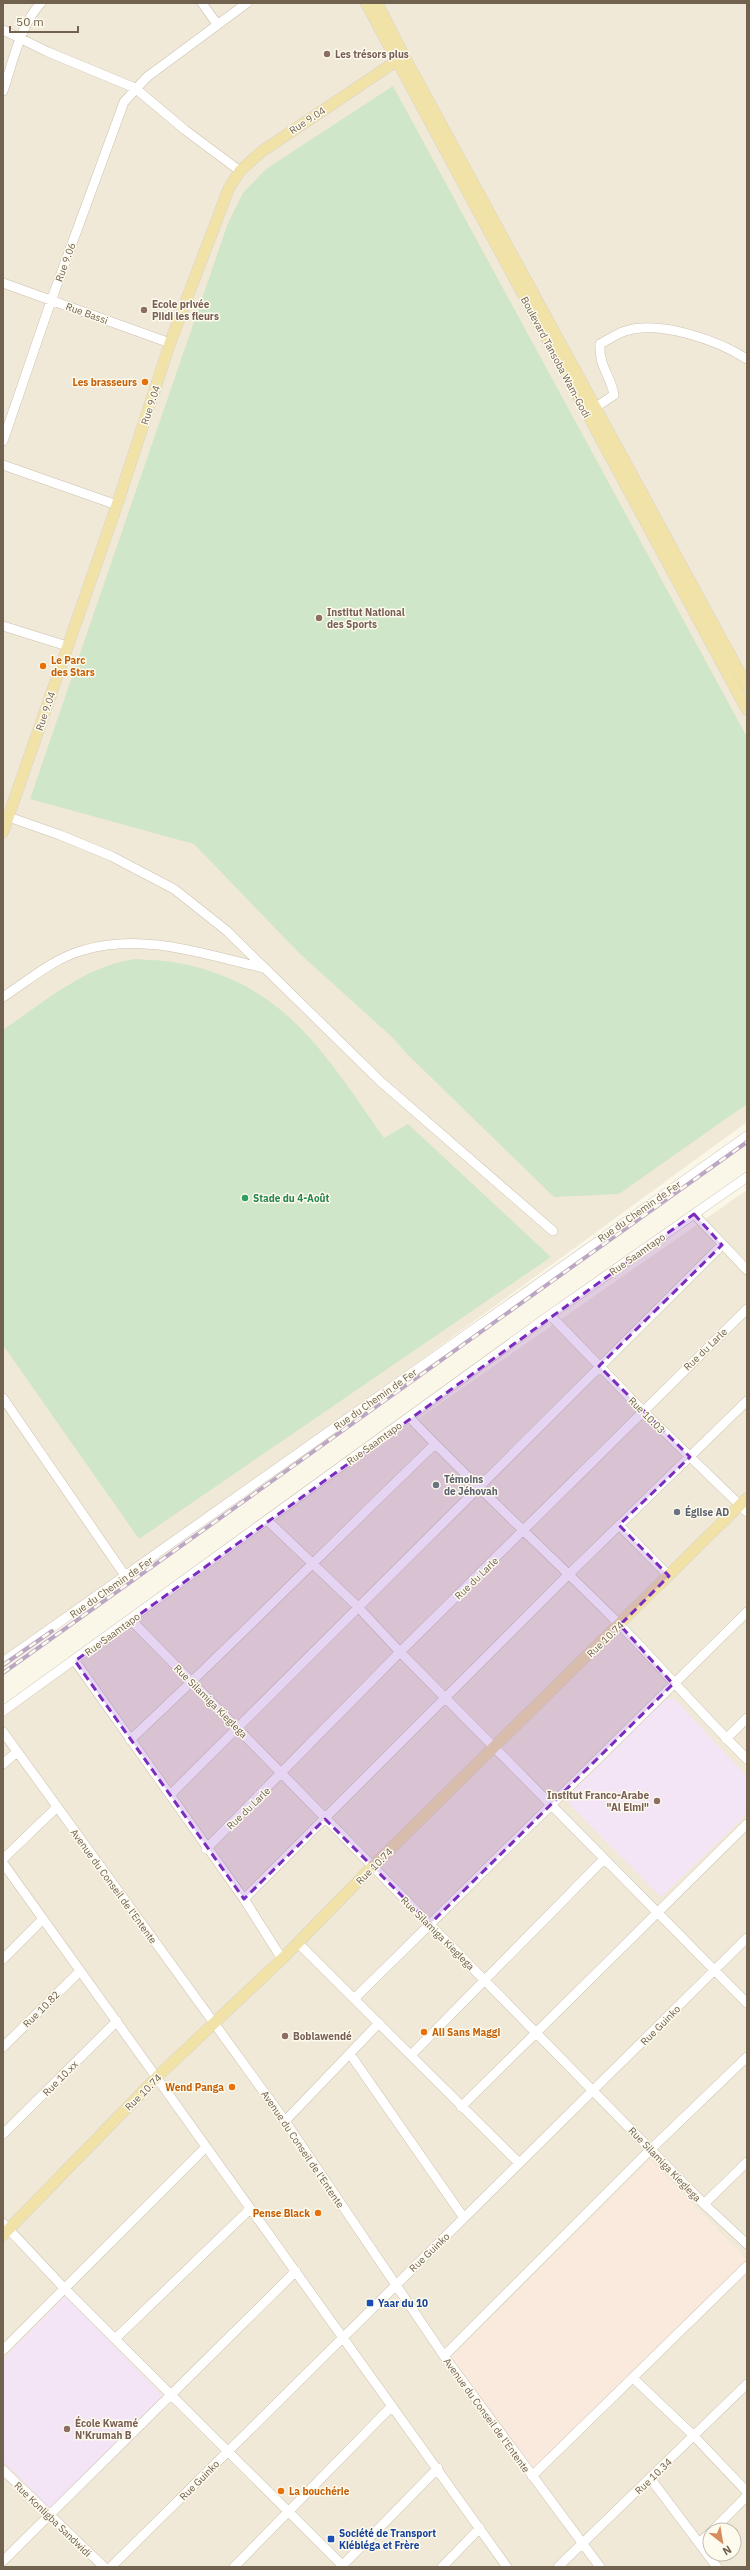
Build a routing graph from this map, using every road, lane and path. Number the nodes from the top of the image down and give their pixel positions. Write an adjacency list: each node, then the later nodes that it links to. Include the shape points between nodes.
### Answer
1 (41, 3): 8 (street)
2 (202, 3): 6 (street)
3 (247, 3): 6 (street, Rue 9.06)
4 (366, 3): 9 (main road, Boulevard Tansoba Wam-Godi)
5 (377, 3): 9 (main road, Boulevard Tansoba Wam-Godi)
6 (217, 24): 10 (street, Rue 9.06)
7 (3, 30): 8 (street)
8 (21, 40): 10 (street); 11 (street)
9 (400, 59): 12 (main road, Rue 9.04, via 289,131); 17 (main road, Boulevard Tansoba Wam-Godi); 24 (main road, Boulevard Tansoba Wam-Godi)
10 (135, 88): 12 (street); 14 (street, Rue 9.06, via 124,102 114,124)
11 (3, 91)
12 (240, 171): 15 (main road, Rue 9.04, via 229,188 213,226)
13 (3, 283): 14 (street, Rue Bassi)
14 (51, 301): 15 (street, Rue Bassi); 18 (street, Rue 9.06)
15 (170, 343): 20 (main road, Rue 9.04)
16 (747, 359): 17 (street, via 725,345 662,328 625,331 600,344 600,360 612,384 614,395)
17 (596, 407): 23 (main road, Boulevard Tansoba Wam-Godi)
18 (3, 441)
19 (3, 464): 20 (street)
20 (117, 505): 22 (main road, Rue 9.04)
21 (3, 626): 22 (street)
22 (67, 646): 25 (main road, Rue 9.04)
23 (747, 686)
24 (747, 710)
25 (5, 816): 26 (main road, Rue 9.04); 27 (street, via 111,856 174,889 227,931)
26 (3, 832)
27 (265, 968): 28 (street, via 162,945 128,943 84,949 51,964); 32 (street, via 380,1081)
28 (3, 997)
29 (747, 1136): 52 (street, Rue du Chemin de Fer)
30 (747, 1177): 31 (street, Rue Saamtapo)
31 (694, 1214): 33 (street); 36 (street, Rue Saamtapo)
32 (553, 1231)
33 (722, 1244): 34 (street); 37 (street)
34 (747, 1270)
35 (747, 1309): 40 (street, Rue du Larle)
36 (550, 1315): 37 (street, Rue 10.03); 41 (street, Rue Saamtapo)
37 (599, 1366): 40 (street, Rue 10.03); 44 (street)
38 (3, 1398): 52 (street)
39 (747, 1401): 43 (street)
40 (643, 1411): 43 (street, Rue 10.03); 48 (street, Rue du Larle)
41 (409, 1417): 42 (street); 46 (street, Rue Saamtapo)
42 (435, 1444): 44 (street); 49 (street)
43 (690, 1457): 45 (street, Rue 10.03); 47 (street)
44 (479, 1489): 48 (street); 53 (street)
45 (745, 1505): 51 (main road, Rue 10.74)
46 (268, 1520): 49 (street); 55 (street, Rue Saamtapo)
47 (619, 1525): 50 (street); 51 (street)
48 (524, 1530): 50 (street); 57 (street, Rue du Larle)
49 (312, 1562): 53 (street); 60 (street)
50 (569, 1574): 56 (street); 62 (street)
51 (669, 1576): 56 (main road, Rue 10.74)
52 (126, 1577): 59 (street, Rue du Chemin de Fer)
53 (357, 1606): 57 (street); 65 (street)
54 (747, 1612): 61 (street)
55 (131, 1620): 58 (street, Rue Saamtapo); 60 (street, Rue Silamiga Kieglega)
56 (620, 1625): 61 (street); 69 (main road, Rue 10.74)
57 (400, 1652): 62 (street); 73 (street, Rue du Larle)
58 (75, 1661): 63 (street, Rue Saamtapo); 68 (street)
59 (3, 1662)
60 (192, 1682): 65 (street, Rue Silamiga Kieglega); 68 (street)
61 (673, 1684): 67 (street); 75 (street)
62 (447, 1698): 69 (street); 77 (street)
63 (3, 1711)
64 (747, 1718): 67 (street)
65 (237, 1727): 73 (street, Rue Silamiga Kieglega); 74 (street)
66 (3, 1732): 70 (street, Avenue du Conseil de l'Entente)
67 (726, 1739): 71 (street)
68 (130, 1740): 74 (street)
69 (495, 1746): 75 (street); 83 (main road, Rue 10.74)
70 (17, 1752): 72 (street); 76 (street, Avenue du Conseil de l'Entente)
71 (747, 1759)
72 (3, 1764)
73 (281, 1775): 77 (street, Rue Silamiga Kieglega); 79 (street, Rue du Larle)
74 (170, 1795): 79 (street)
75 (551, 1804): 81 (street); 87 (street)
76 (56, 1808): 80 (street); 98 (street, Avenue du Conseil de l'Entente)
77 (324, 1819): 83 (street, Rue Silamiga Kieglega); 84 (street)
78 (747, 1824): 85 (street)
79 (206, 1849): 84 (street)
80 (3, 1859)
81 (604, 1859): 85 (street); 94 (street)
82 (3, 1863): 86 (street)
83 (372, 1867): 87 (street, Rue Silamiga Kieglega); 89 (main road, Rue 10.74)
84 (244, 1899): 90 (street)
85 (657, 1913): 92 (street); 100 (street)
86 (42, 1920): 91 (street); 93 (street)
87 (430, 1924): 94 (street, Rue Silamiga Kieglega); 95 (street)
88 (747, 1938): 92 (street, Rue Guinko)
89 (298, 1943): 90 (main road, Rue 10.74); 95 (street)
90 (282, 1959): 98 (main road, Rue 10.74)
91 (3, 1960)
92 (716, 1969): 96 (street); 106 (street, Rue Guinko)
93 (80, 1971): 97 (street); 101 (street, Rue 10.82)
94 (484, 1980): 100 (street, Rue Silamiga Kieglega); 103 (street)
95 (355, 1998): 99 (street)
96 (747, 2003)
97 (117, 2021): 105 (street); 109 (street, Rue 10.xx)
98 (214, 2022): 105 (main road, Rue 10.74); 108 (street, Avenue du Conseil de l'Entente)
99 (379, 2023): 102 (street); 103 (street)
100 (537, 2032): 106 (street, Rue Silamiga Kieglega); 107 (street)
101 (3, 2047)
102 (350, 2054): 108 (street); 116 (street)
103 (411, 2055): 107 (street)
104 (747, 2057): 111 (street)
105 (157, 2077): 110 (street); 117 (main road, Rue 10.74)
106 (594, 2091): 111 (street, Rue Silamiga Kieglega); 113 (street, Rue Guinko)
107 (461, 2107): 113 (street)
108 (285, 2121): 121 (street, Avenue du Conseil de l'Entente)
109 (3, 2134)
110 (206, 2147): 115 (street); 122 (street)
111 (652, 2149): 114 (street, Rue Silamiga Kieglega); 126 (street)
112 (747, 2162): 114 (street)
113 (519, 2163): 116 (street, Rue Guinko)
114 (704, 2204): 118 (street, Rue Silamiga Kieglega)
115 (250, 2209): 120 (street); 124 (street)
116 (464, 2218): 121 (street, Rue Guinko)
117 (5, 2229): 122 (street)
118 (747, 2244)
119 (747, 2266): 127 (street)
120 (296, 2270): 123 (street); 129 (street)
121 (395, 2286): 123 (street, Rue Guinko); 126 (street, Avenue du Conseil de l'Entente)
122 (65, 2289): 124 (street); 125 (street)
123 (344, 2337): 130 (street); 132 (street, Rue Guinko)
124 (115, 2339): 129 (street)
125 (3, 2350)
126 (444, 2356): 135 (street, Avenue du Conseil de l'Entente)
127 (633, 2378): 131 (street); 135 (street)
128 (747, 2384): 131 (street, Rue 10.34)
129 (173, 2395): 132 (street); 140 (street)
130 (392, 2406): 133 (street); 139 (street)
131 (694, 2436): 136 (street, Rue 10.34); 137 (street)
132 (228, 2452): 139 (street); 148 (street, Rue Guinko)
133 (438, 2468): 142 (street); 150 (street)
134 (3, 2470): 140 (street, Rue Konligba Sandwidi)
135 (532, 2476): 144 (street, Avenue du Conseil de l'Entente)
136 (650, 2478): 144 (street, Rue 10.34); 145 (street)
137 (747, 2492)
138 (747, 2496): 141 (street)
139 (287, 2512): 149 (street); 150 (street)
140 (49, 2516): 146 (street); 147 (street, Rue Konligba Sandwidi)
141 (720, 2522)
142 (480, 2528): 151 (street); 152 (street)
143 (702, 2540): 145 (street)
144 (583, 2543): 153 (street, Rue 10.34); 154 (street, Avenue du Conseil de l'Entente)
145 (699, 2543): 155 (street)
146 (3, 2561)
147 (104, 2567)
148 (111, 2567)
149 (234, 2567)
150 (342, 2567)
151 (442, 2567)
152 (507, 2567)
153 (558, 2567)
154 (600, 2567)
155 (718, 2567)

